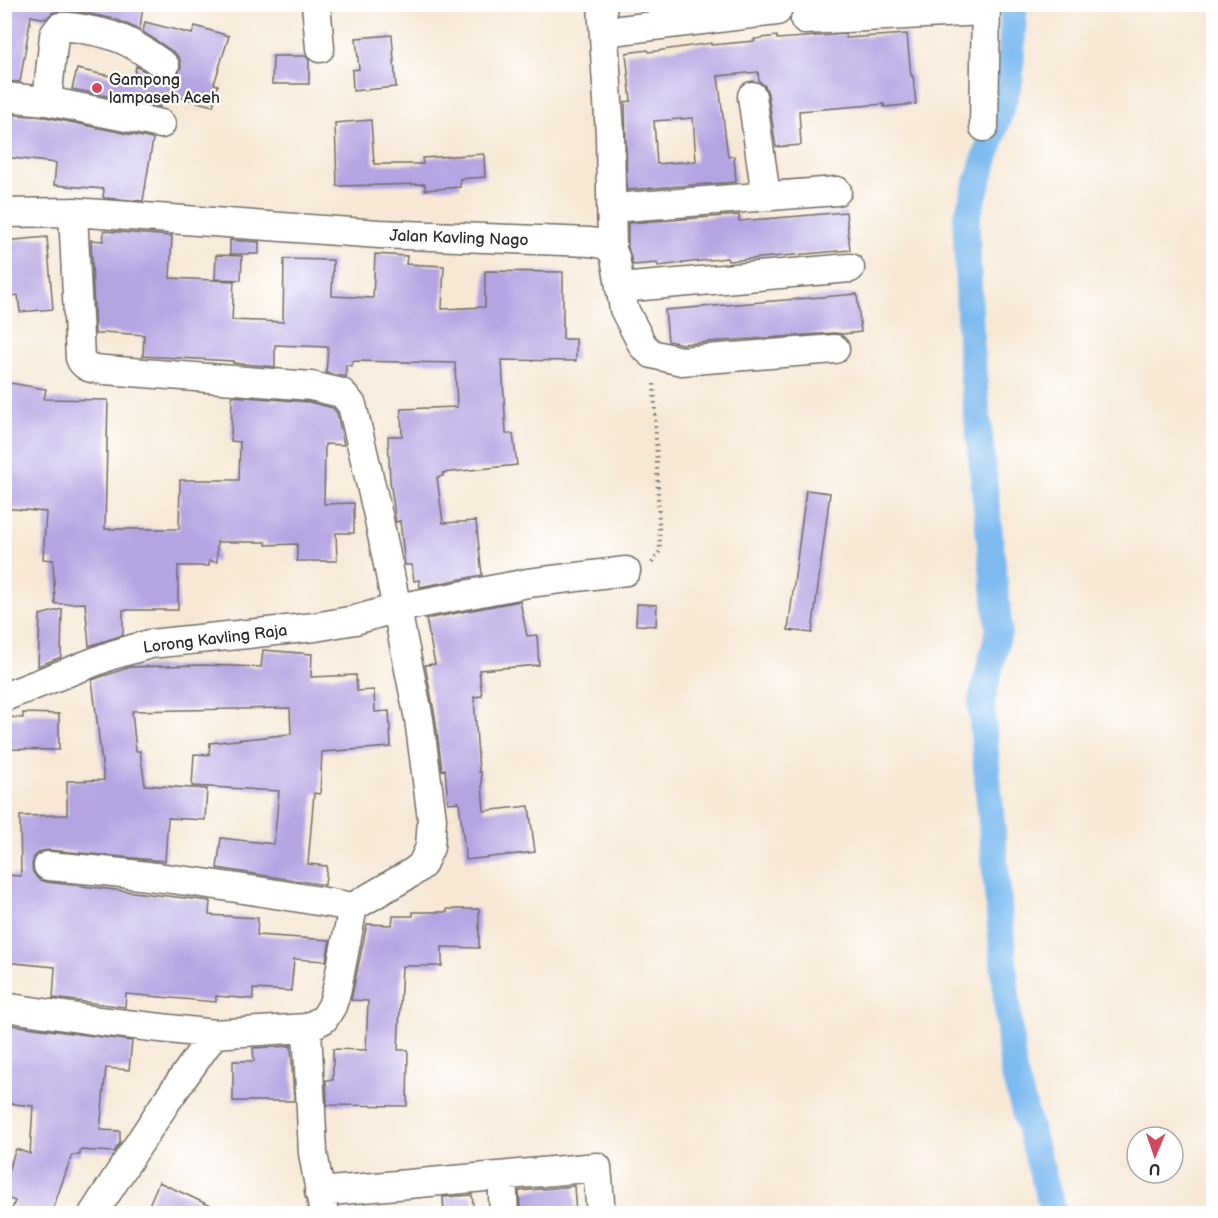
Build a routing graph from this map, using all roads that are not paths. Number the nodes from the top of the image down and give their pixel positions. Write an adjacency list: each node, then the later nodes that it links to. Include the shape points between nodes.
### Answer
1 (316, 4): 6 (street)
2 (986, 8): 5 (street); 12 (street)
3 (777, 11): 4 (street)
4 (603, 18): 15 (street)
5 (805, 20)
6 (320, 48)
7 (165, 66): 10 (street, via 123,38 60,27 54,35)
8 (752, 96): 14 (street)
9 (4, 97): 10 (street)
10 (47, 101): 11 (street)
11 (161, 124)
12 (984, 127)
13 (837, 191): 14 (street)
14 (766, 196): 15 (street)
15 (611, 208): 18 (street)
16 (74, 212): 17 (street, Jalan Kavling Nago); 18 (street, Jalan Kavling Nago, via 379,234 590,242); 23 (street, via 82,364 105,370 311,386 342,393 352,405)
17 (4, 213)
18 (612, 249): 20 (street)
19 (850, 268): 20 (street)
20 (620, 288): 21 (street, via 624,309 643,346 652,354 681,361)
21 (836, 349)
22 (626, 571): 23 (street, Lorong Kavling Raja, via 528,583)
23 (397, 608): 24 (street, Lorong Kavling Raja, via 315,627 150,644 102,658); 26 (street, via 419,719 432,819 430,848 422,865 413,872)
24 (4, 697)
25 (48, 866): 26 (street, via 119,871)
26 (353, 907): 28 (street, via 332,1006 324,1019)
27 (4, 1007): 29 (street)
28 (307, 1028): 29 (street); 31 (street, via 313,1153)
29 (214, 1034): 32 (street)
30 (502, 1176): 31 (street); 33 (street); 34 (street, via 597,1167)
31 (321, 1203)
32 (93, 1214)
33 (504, 1214)
34 (601, 1214)

